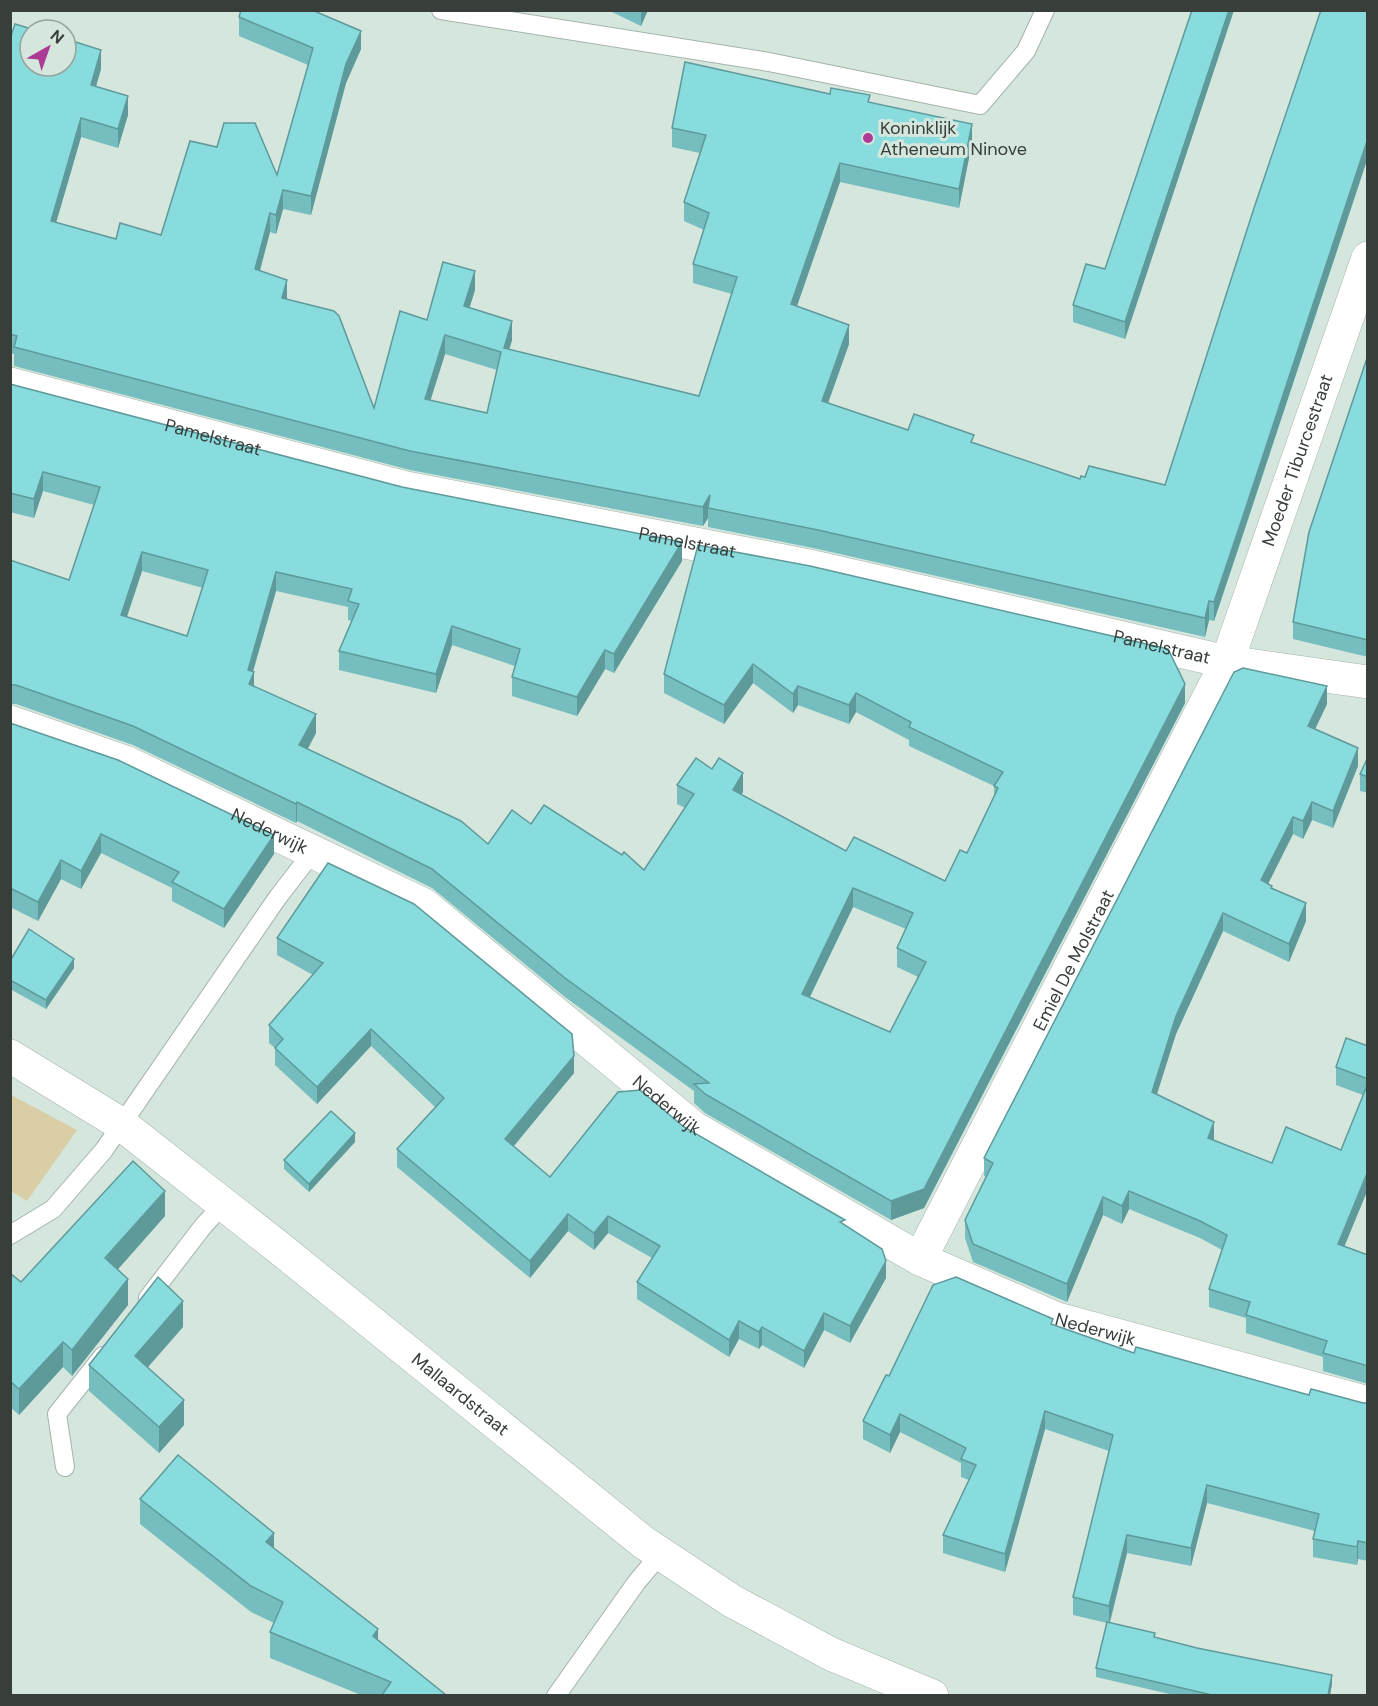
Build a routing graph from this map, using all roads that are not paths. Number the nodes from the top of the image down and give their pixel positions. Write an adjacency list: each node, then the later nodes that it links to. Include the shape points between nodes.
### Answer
1 (441, 10): 2 (lane, via 769,62 980,105 1026,51)
2 (1045, 10)
3 (1368, 258): 5 (street, Moeder Tiburcestraat)
4 (10, 384): 5 (street, Pamelstraat, via 406,488 814,567)
5 (1227, 662): 6 (street, Pamelstraat); 13 (street, Emiel De Molstraat)
6 (1368, 682)
7 (10, 722): 8 (street, Nederwijk, via 125,762)
8 (312, 853): 10 (lane); 13 (street, Nederwijk, via 424,905 694,1128)
9 (10, 1056): 10 (street, Mallaardstraat)
10 (121, 1124): 11 (street, Mallaardstraat); 12 (lane, via 104,1150 52,1209)
11 (224, 1204): 14 (lane); 18 (street, Mallaardstraat)
12 (10, 1235)
13 (920, 1259): 16 (street, Nederwijk, via 1057,1319)
14 (137, 1312)
15 (115, 1340): 17 (lane, via 57,1414)
16 (1368, 1403)
17 (65, 1467)
18 (661, 1554): 19 (lane); 20 (street, Mallaardstraat, via 732,1601 831,1654)
19 (556, 1695)
20 (932, 1695)

